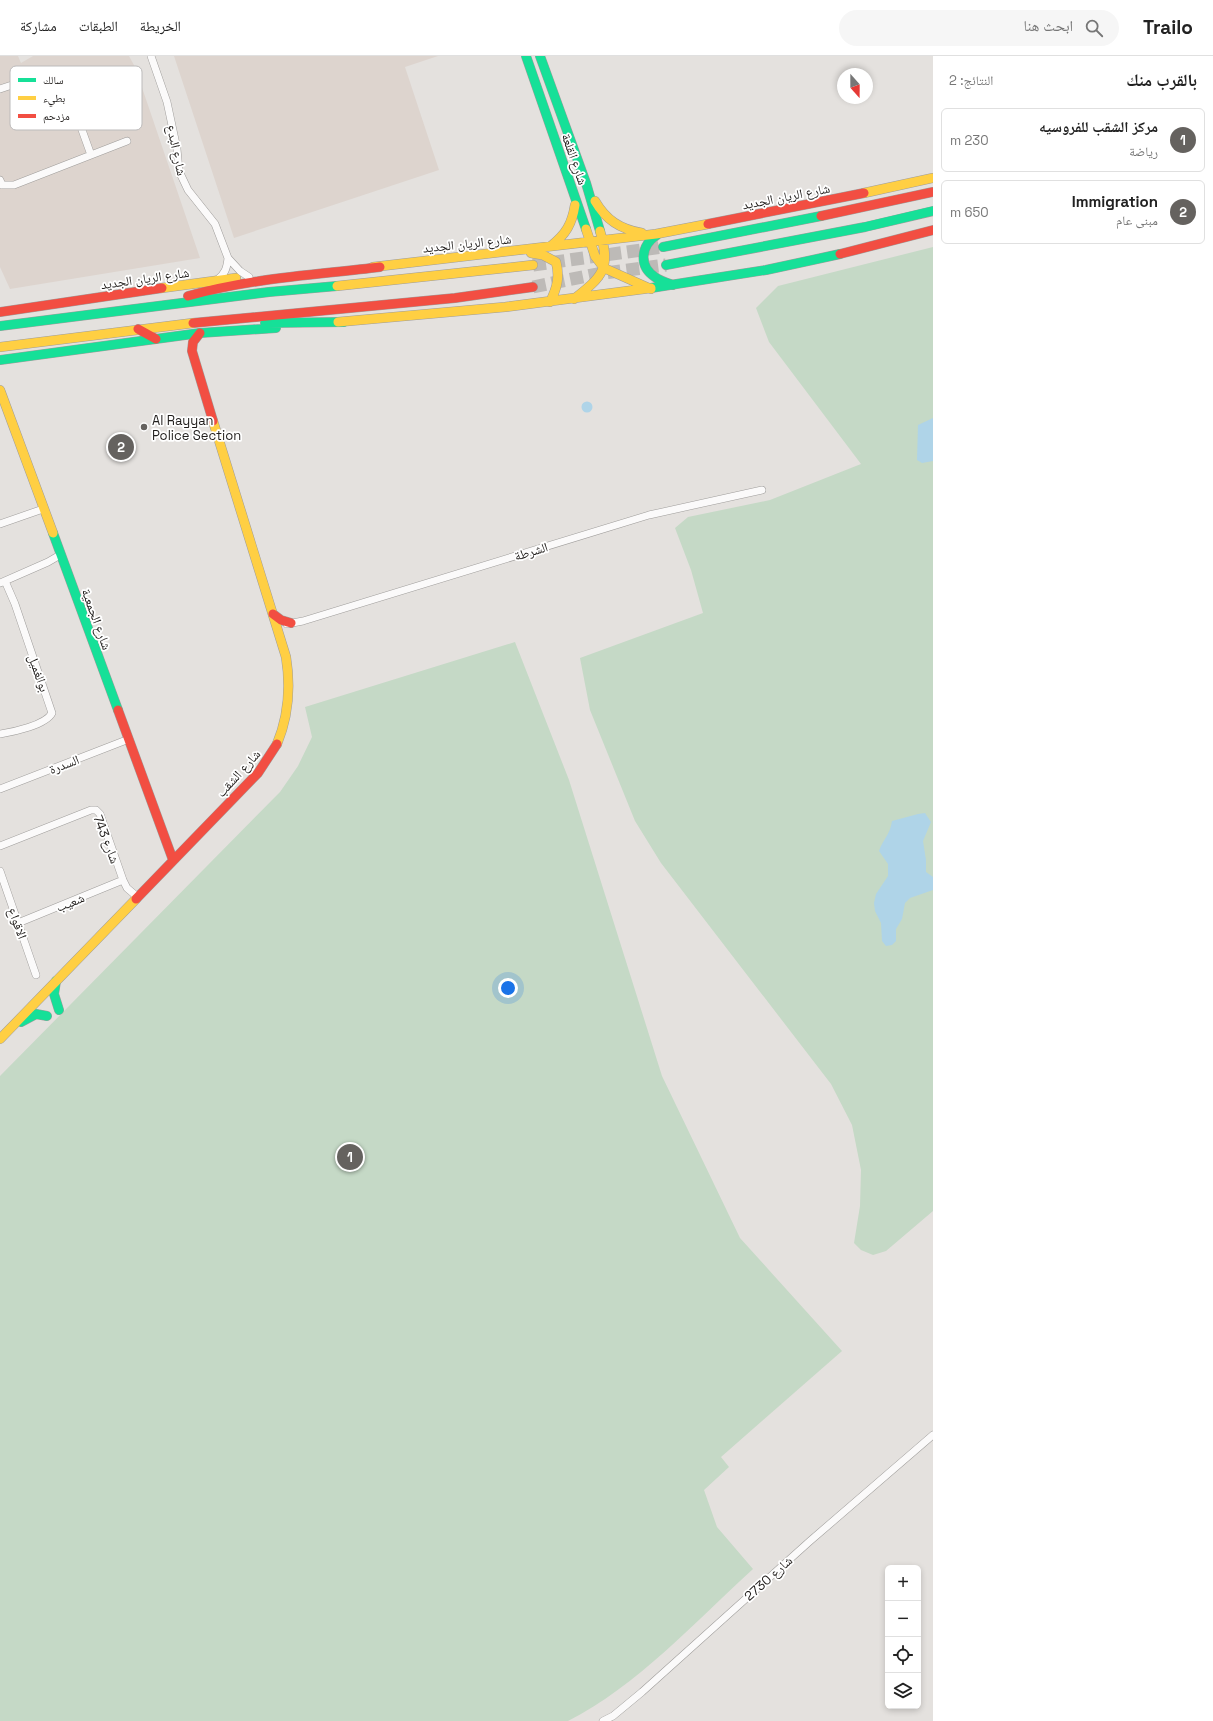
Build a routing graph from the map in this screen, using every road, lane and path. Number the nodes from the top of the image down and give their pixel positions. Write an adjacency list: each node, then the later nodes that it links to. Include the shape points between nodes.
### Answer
1 (152, 56): 22 (street, شارع البدع, via 167,102 179,171 188,190 215,224)
2 (526, 56): 13 (main road, شارع القلعة)
3 (540, 56): 11 (main road, شارع القلعة)
4 (10, 86): 5 (street)
5 (0, 89)
6 (82, 130): 8 (street)
7 (127, 141): 8 (street)
8 (90, 155): 10 (street, via 14,185 2,185)
9 (933, 178): 16 (main road, شارع الريان الجديد, via 831,201)
10 (0, 180)
11 (589, 190): 16 (main road, via 608,220 621,228); 17 (main road, شارع القلعة)
12 (933, 192): 20 (main road, شارع الريان الجديد, via 867,208)
13 (576, 203): 18 (main road, شارع القلعة); 19 (main road, via 571,228)
14 (933, 211): 24 (main road, via 865,227)
15 (933, 230): 29 (main road, via 780,267)
16 (659, 234): 17 (main road, شارع الريان الجديد); 29 (main road, via 654,236 644,249 644,264 653,277)
17 (602, 241): 18 (main road, شارع الريان الجديد); 26 (main road, شارع القلعة, via 606,254)
18 (590, 242): 19 (main road, شارع الريان الجديد); 26 (main road, شارع القلعة, via 599,263)
19 (550, 247): 21 (main road, شارع الريان الجديد)
20 (663, 247)
21 (517, 251): 25 (main road, شارع الريان الجديد); 33 (main road, via 543,255 556,262 559,271 558,282)
22 (228, 258): 27 (street, شارع البدع); 28 (street, via 223,276)
23 (533, 265): 34 (main road)
24 (666, 265)
25 (380, 267): 27 (main road, شارع الريان الجديد, via 333,266); 34 (main road, via 210,289)
26 (604, 268): 31 (main road); 32 (main road, via 594,282)
27 (249, 277): 28 (main road, شارع الريان الجديد)
28 (215, 281): 35 (main road, شارع الريان الجديد)
29 (672, 285): 31 (main road)
30 (534, 287): 37 (main road, via 481,295)
31 (651, 289): 32 (main road)
32 (573, 300): 33 (main road)
33 (550, 302): 36 (main road)
34 (162, 305): 38 (main road)
35 (0, 312)
36 (344, 322): 37 (main road); 40 (main road)
37 (174, 325): 39 (main road)
38 (0, 326)
39 (138, 329): 42 (main road); 43 (main road)
40 (200, 333): 41 (main road); 46 (main road, شارع الشقب, via 194,338 192,348)
41 (169, 337): 42 (main road); 46 (main road, شارع الشقب, via 181,341 189,352)
42 (156, 339): 44 (main road)
43 (0, 347)
44 (2, 360)
45 (0, 390): 48 (main road, شارع الجمعية)
46 (215, 432): 51 (main road, شارع الشقب)
47 (762, 490): 54 (street, الشرطة, via 649,514)
48 (43, 509): 49 (street); 50 (main road, شارع الجمعية)
49 (0, 524)
50 (60, 555): 52 (street); 58 (main road, شارع الجمعية)
51 (254, 559): 53 (main road, شارع الشقب); 60 (main road, شارع الشقب, via 284,666 286,691 283,716 275,741 261,764)
52 (3, 582): 57 (street, بوالغميل, via 15,604 52,713 34,725)
53 (273, 614): 54 (main road); 55 (main road, شارع الشقب)
54 (292, 625): 55 (street, الشرطة); 56 (main road)
55 (278, 630): 56 (main road, شارع الشقب)
56 (282, 644): 60 (main road, شارع الشقب, via 288,665 290,691 287,717 278,743 258,773)
57 (0, 734)
58 (129, 740): 59 (street, السدرة); 62 (main road, شارع الجمعية)
59 (0, 789)
60 (200, 830): 62 (main road, شارع الشقب)
61 (1, 843): 64 (street, شارع 743, via 96,810 100,814)
62 (172, 858): 65 (main road, شارع الشقب); 68 (main road, شارع الشقب)
63 (0, 871): 66 (street, الاقواع)
64 (123, 880): 65 (street, شارع 743); 66 (street, شعيب)
65 (134, 894): 71 (main road, شارع الشقب)
66 (18, 923): 67 (street, الاقواع)
67 (36, 975)
68 (56, 981): 69 (main road, via 54,994); 72 (main road, شارع الشقب)
69 (59, 1010)
70 (47, 1016): 73 (main road, via 36,1014 27,1018)
71 (0, 1031)
72 (0, 1039)
73 (0, 1043)
74 (933, 1435): 75 (street, شارع 2730, via 810,1540 642,1692)
75 (603, 1721)

